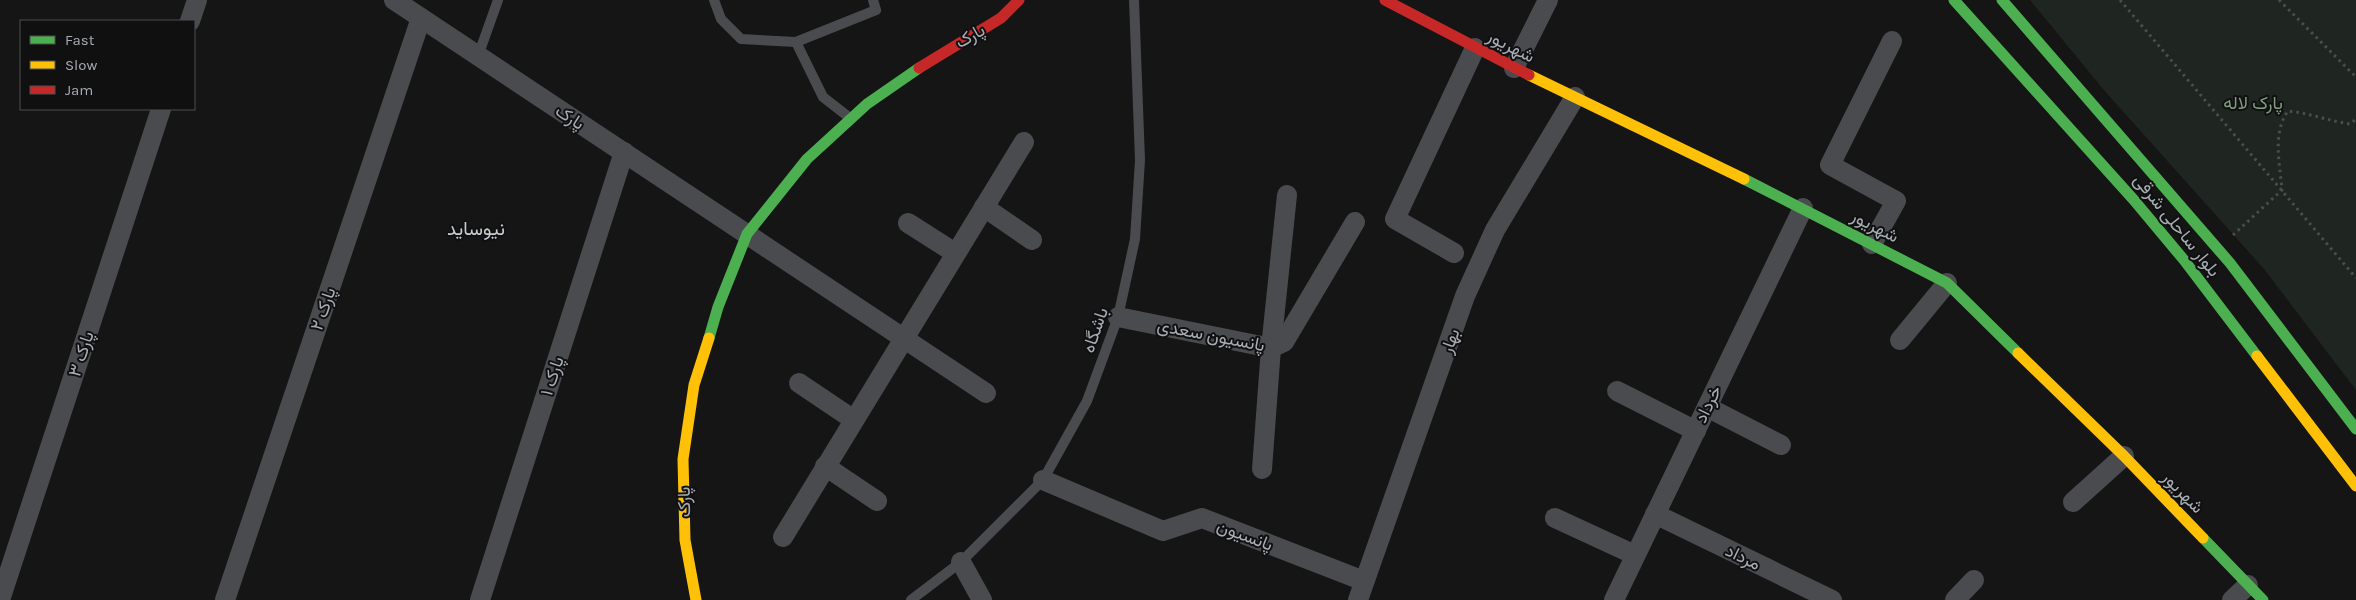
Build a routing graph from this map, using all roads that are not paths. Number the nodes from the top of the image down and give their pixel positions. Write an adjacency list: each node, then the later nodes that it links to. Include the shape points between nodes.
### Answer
1 (197, 0): 13 (street)
2 (394, 0): 12 (street, پارک)
3 (498, 0): 17 (lane)
4 (714, 0): 15 (lane, via 721,18 741,39)
5 (873, 0): 15 (lane, via 876,10)
6 (1019, 0): 21 (street, پارک, via 1001,18 939,54 866,104)
7 (1134, 0): 35 (lane, باشگاه, via 1140,160 1135,239)
8 (1385, 0): 16 (street, شهریور)
9 (1548, 0): 18 (street)
10 (1954, 0): 51 (street, بلوار ساحلی شرقی, via 2159,229)
11 (2002, 0): 44 (street, بلوار ساحلی شرقی, via 2218,248)
12 (421, 18): 17 (street, پارک); 63 (street, پارک ۲)
13 (190, 20)
14 (1892, 41): 31 (street, via 1830,165 1896,201)
15 (796, 42): 21 (lane, via 823,97)
16 (1475, 48): 18 (street, شهریور); 33 (street, via 1395,219)
17 (478, 56): 23 (street, پارک)
18 (1514, 68): 19 (street, شهریور)
19 (1575, 97): 26 (street, شهریور); 61 (street, بهار, via 1495,230 1466,296)
20 (162, 110): 62 (street, پارک ۳)
21 (851, 119): 29 (street, پارک, via 807,159)
22 (1024, 142): 25 (street)
23 (624, 152): 29 (street, پارک); 64 (street, پارک ۱)
24 (1288, 195): 38 (street)
25 (984, 207): 30 (street); 32 (street)
26 (1803, 208): 31 (street, شهریور); 42 (street, خرداد)
27 (1355, 222): 38 (street, پانسیون سعدی, via 1284,342)
28 (908, 223): 32 (street)
29 (747, 234): 36 (street, پارک); 65 (street, پارک, via 718,307 694,385 683,459 685,540)
30 (1032, 240)
31 (1872, 244): 34 (street, شهریور)
32 (955, 253): 36 (street)
33 (1454, 253)
34 (1947, 283): 37 (street); 47 (street, شهریور)
35 (1118, 317): 38 (street, پانسیون سعدی); 50 (lane, باشگاه, via 1087,401)
36 (903, 337): 41 (street, پارک); 43 (street)
37 (1900, 340)
38 (1271, 348): 49 (street)
39 (799, 383): 43 (street)
40 (1617, 391): 45 (street)
41 (986, 394)
42 (1707, 408): 45 (street, خرداد); 46 (street)
43 (854, 420): 48 (street)
44 (2356, 428)
45 (1696, 431): 54 (street, خرداد)
46 (1781, 445)
47 (2124, 456): 53 (street); 60 (street, شهریور)
48 (826, 466): 52 (street); 56 (street)
49 (1262, 469)
50 (1043, 480): 58 (lane, باشگاه); 61 (street, پانسیون, via 1163,531 1202,518)
51 (2356, 486)
52 (877, 501)
53 (2073, 502)
54 (1655, 514): 57 (street, خرداد); 69 (street, مرداد)
55 (1555, 518): 57 (street)
56 (783, 537)
57 (1636, 555): 68 (street, خرداد)
58 (961, 562): 66 (lane, باشگاه); 67 (street)
59 (1974, 580): 70 (street)
60 (2248, 585): 71 (street); 72 (street, شهریور)
61 (1361, 591)
62 (0, 600)
63 (225, 600)
64 (480, 600)
65 (696, 600)
66 (911, 600)
67 (982, 600)
68 (1614, 600)
69 (1832, 600)
70 (1955, 600)
71 (2232, 600)
72 (2263, 600)

